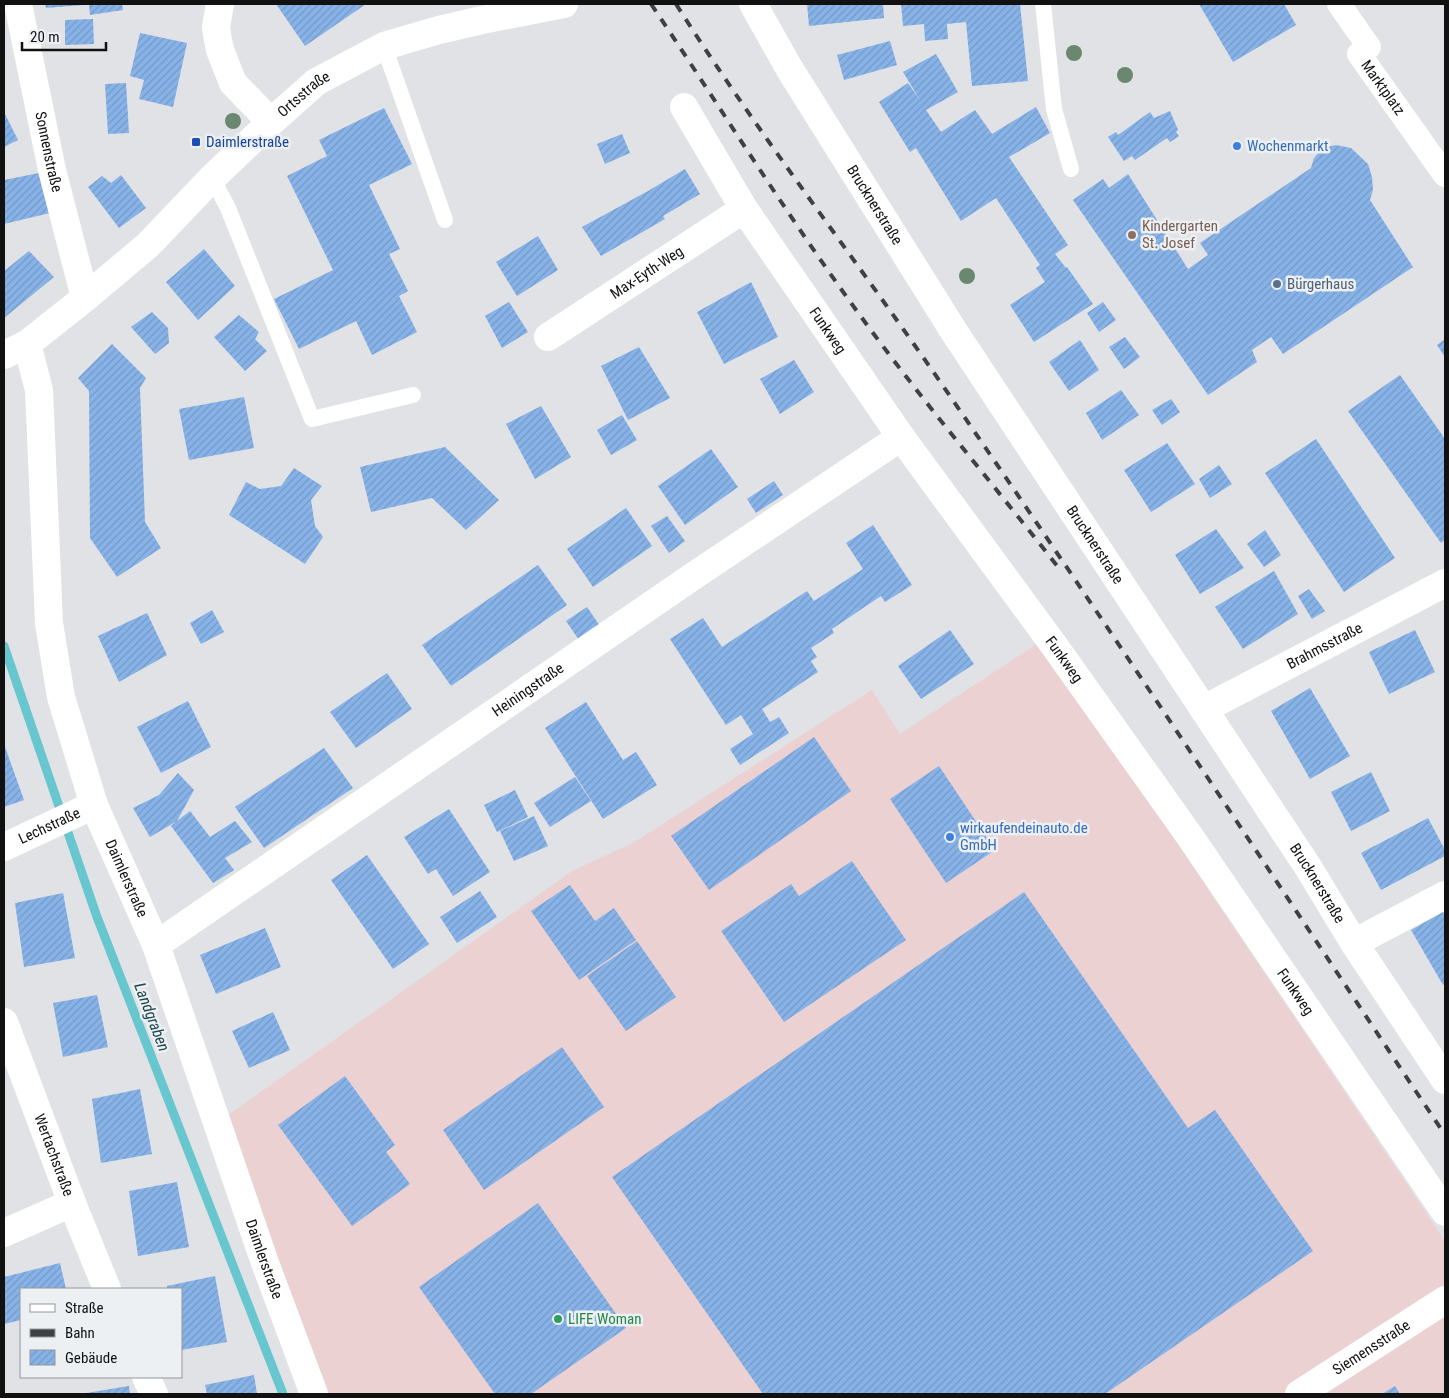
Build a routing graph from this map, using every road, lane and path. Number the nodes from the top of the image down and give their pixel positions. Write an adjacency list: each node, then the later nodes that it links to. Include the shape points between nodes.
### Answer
1 (18, 4): 15 (street, Sonnenstraße, via 52,170)
2 (220, 4): 9 (street, via 216,27 218,40 234,83)
3 (564, 4): 7 (street, Ortsstraße, via 439,30)
4 (753, 4): 21 (street, Brucknerstraße, via 789,68 952,330)
5 (1043, 4): 10 (lane, via 1054,109)
6 (1339, 4): 11 (street, Marktplatz, via 1369,47 1359,54)
7 (384, 46): 9 (street, Ortsstraße, via 316,82); 14 (lane)
8 (684, 107): 13 (street, Funkweg)
9 (271, 122): 12 (street, Ortsstraße)
10 (1071, 168)
11 (1445, 175)
12 (212, 178): 15 (street, Ortsstraße, via 148,246); 18 (lane, via 228,208 312,419)
13 (744, 210): 16 (street, Max-Eyth-Weg); 19 (street, Funkweg)
14 (445, 220)
15 (85, 298): 17 (street, Ortsstraße)
16 (548, 338)
17 (15, 349): 22 (street, Daimlerstraße, via 39,390 49,623)
18 (413, 395)
19 (901, 437): 26 (street, Heiningstraße); 30 (street, Funkweg, via 1191,838)
20 (1445, 583): 21 (street, Brahmsstraße)
21 (1204, 710): 25 (street, Brucknerstraße)
22 (74, 815): 23 (street, Lechstraße); 26 (street, Daimlerstraße)
23 (4, 847)
24 (1445, 895): 25 (street)
25 (1354, 943): 28 (street, Brucknerstraße)
26 (156, 945): 36 (street, Daimlerstraße)
27 (4, 1022): 29 (street, Wertachstraße)
28 (1445, 1080)
29 (72, 1203): 31 (street); 32 (street, Wertachstraße)
30 (1445, 1212)
31 (4, 1233)
32 (107, 1288)
33 (1445, 1300): 37 (street, Siemensstraße)
34 (146, 1378): 35 (street)
35 (154, 1394)
36 (314, 1394)
37 (1299, 1394)

